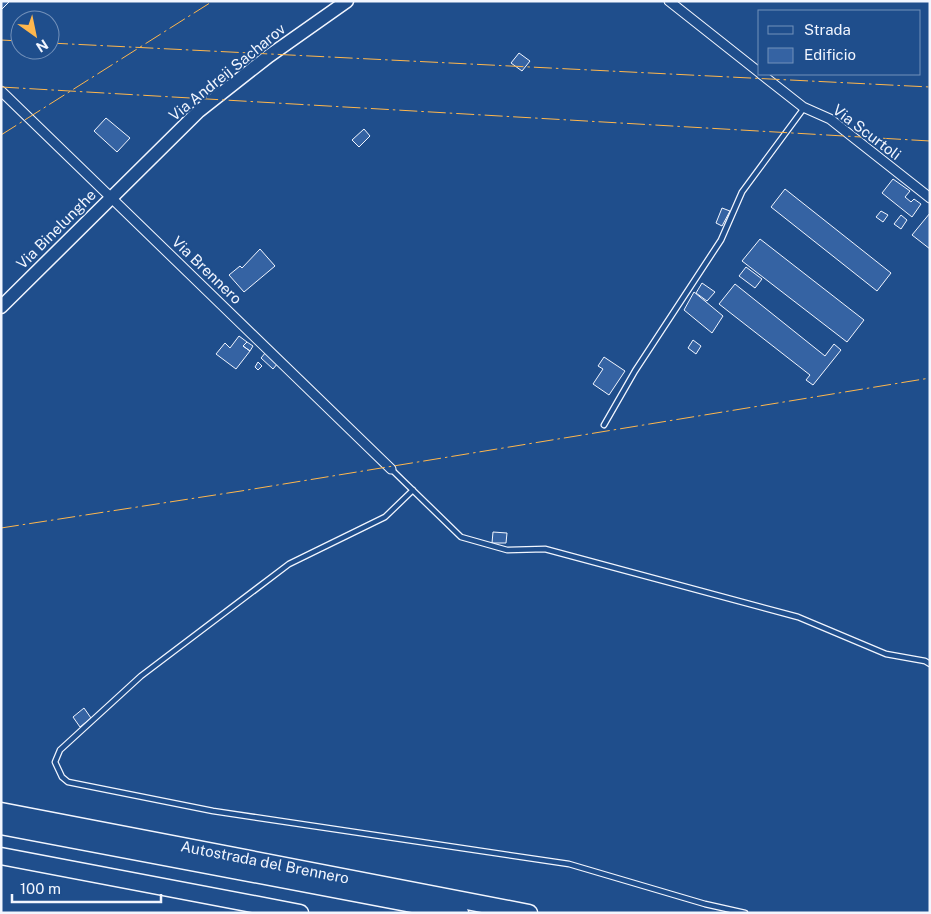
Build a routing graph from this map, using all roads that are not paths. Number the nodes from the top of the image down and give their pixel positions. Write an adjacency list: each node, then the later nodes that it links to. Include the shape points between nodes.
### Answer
1 (347, 1): 7 (street, Via Andreij Sacharov, via 199,111)
2 (669, 1): 3 (street, Via Scurtoli)
3 (758, 71)
4 (763, 75): 6 (street, Via Scurtoli)
5 (1, 91): 7 (street, Via Brennero)
6 (805, 108): 8 (street, Via Scurtoli, via 830,119); 10 (lane, via 742,192 721,240 635,371)
7 (112, 196): 9 (street, Via Binelunghe); 11 (street, Via Brennero)
8 (930, 198)
9 (1, 307)
10 (604, 425)
11 (391, 469): 12 (lane)
12 (413, 490): 13 (lane, via 461,537 507,550 545,549 798,617 886,654); 22 (lane, via 385,518 289,564 141,676 60,750 55,762 62,776 68,782 213,811 569,864)
13 (930, 664)
14 (1, 811): 21 (highway, Autostrada del Brennero)
15 (1, 826): 20 (highway, Autostrada del Brennero)
16 (1, 856): 19 (highway)
17 (1, 867): 18 (highway)
18 (239, 913)
19 (300, 913)
20 (460, 913)
21 (529, 913)
22 (745, 913)

